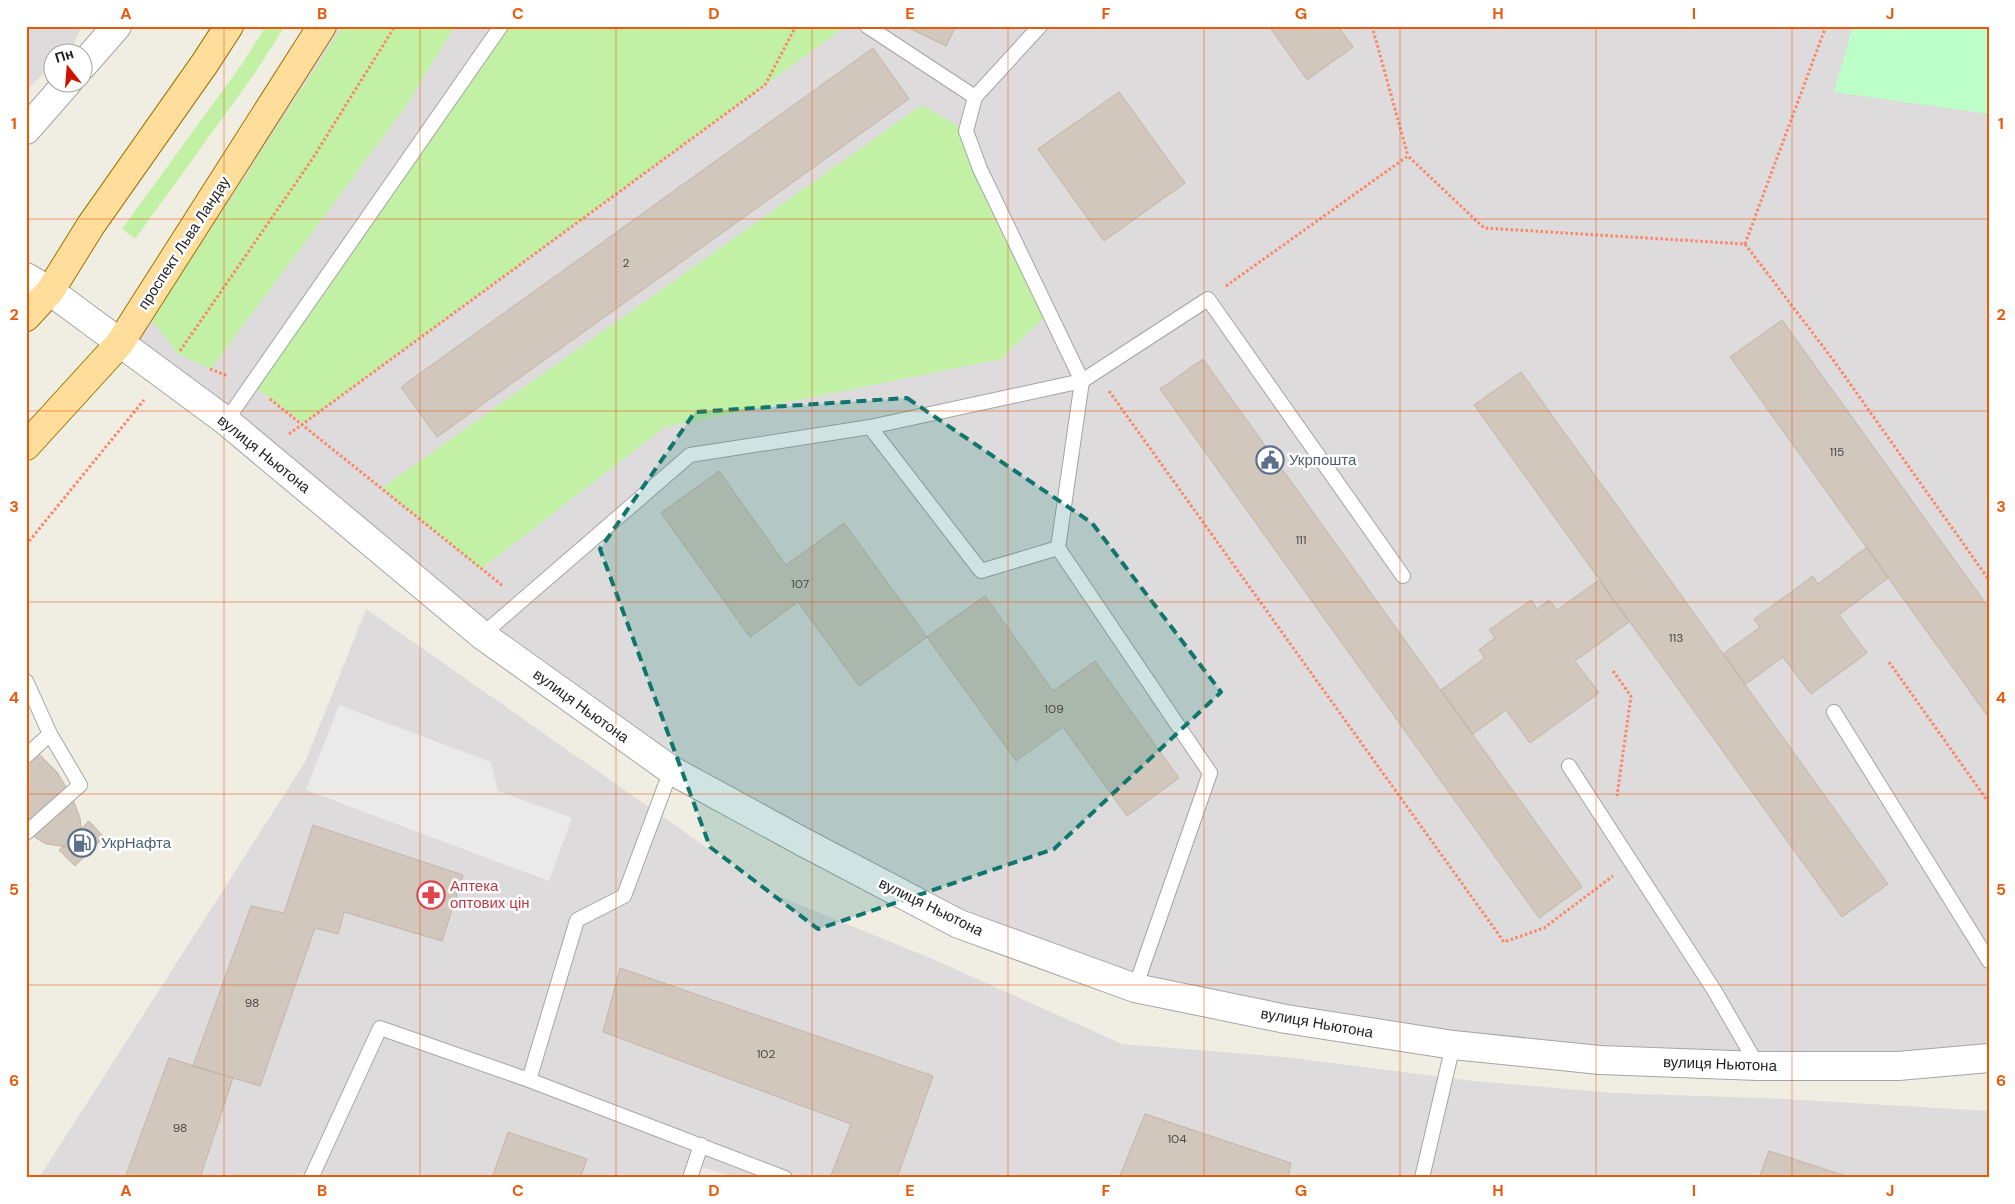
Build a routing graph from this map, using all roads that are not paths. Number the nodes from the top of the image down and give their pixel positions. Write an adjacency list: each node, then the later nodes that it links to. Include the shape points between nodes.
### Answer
1 (117, 26): 7 (street)
2 (229, 26): 12 (main road, via 91,225)
3 (322, 26): 14 (main road, проспект Льва Ландау)
4 (502, 26): 16 (lane)
5 (867, 26): 9 (lane)
6 (1040, 26): 9 (lane)
7 (92, 55)
8 (59, 92): 10 (street)
9 (975, 97): 15 (lane, via 966,131 980,169)
10 (26, 130)
11 (26, 277): 12 (street, вулиця Ньютона)
12 (50, 291): 13 (main road); 14 (street, вулиця Ньютона)
13 (26, 317)
14 (120, 343): 16 (street, вулиця Ньютона); 18 (main road, проспект Льва Ландау)
15 (1082, 381): 17 (lane); 19 (lane); 20 (lane, via 1208,299)
16 (226, 421): 21 (street, вулиця Ньютона)
17 (870, 427): 19 (lane, via 981,570); 21 (lane, via 690,455)
18 (26, 446)
19 (1058, 548): 30 (lane, via 1210,773)
20 (1402, 576)
21 (482, 635): 27 (street, вулиця Ньютона)
22 (26, 681): 24 (lane)
23 (1834, 712): 29 (lane)
24 (50, 734): 25 (lane); 28 (lane, via 80,785)
25 (26, 756)
26 (1569, 766): 33 (lane, via 1714,990)
27 (670, 770): 30 (street, вулиця Ньютона, via 959,924); 34 (lane, via 624,896 577,920)
28 (26, 833)
29 (1989, 961)
30 (1134, 988): 31 (street, вулиця Ньютона, via 1286,1019)
31 (1453, 1045): 33 (street, вулиця Ньютона, via 1600,1060); 39 (lane)
32 (1989, 1058): 33 (street, вулиця Ньютона, via 1898,1066)
33 (1758, 1066)
34 (529, 1080): 35 (lane); 36 (lane, via 380,1028)
35 (701, 1145): 37 (lane); 38 (lane)
36 (312, 1178)
37 (690, 1178)
38 (784, 1178)
39 (1422, 1178)

